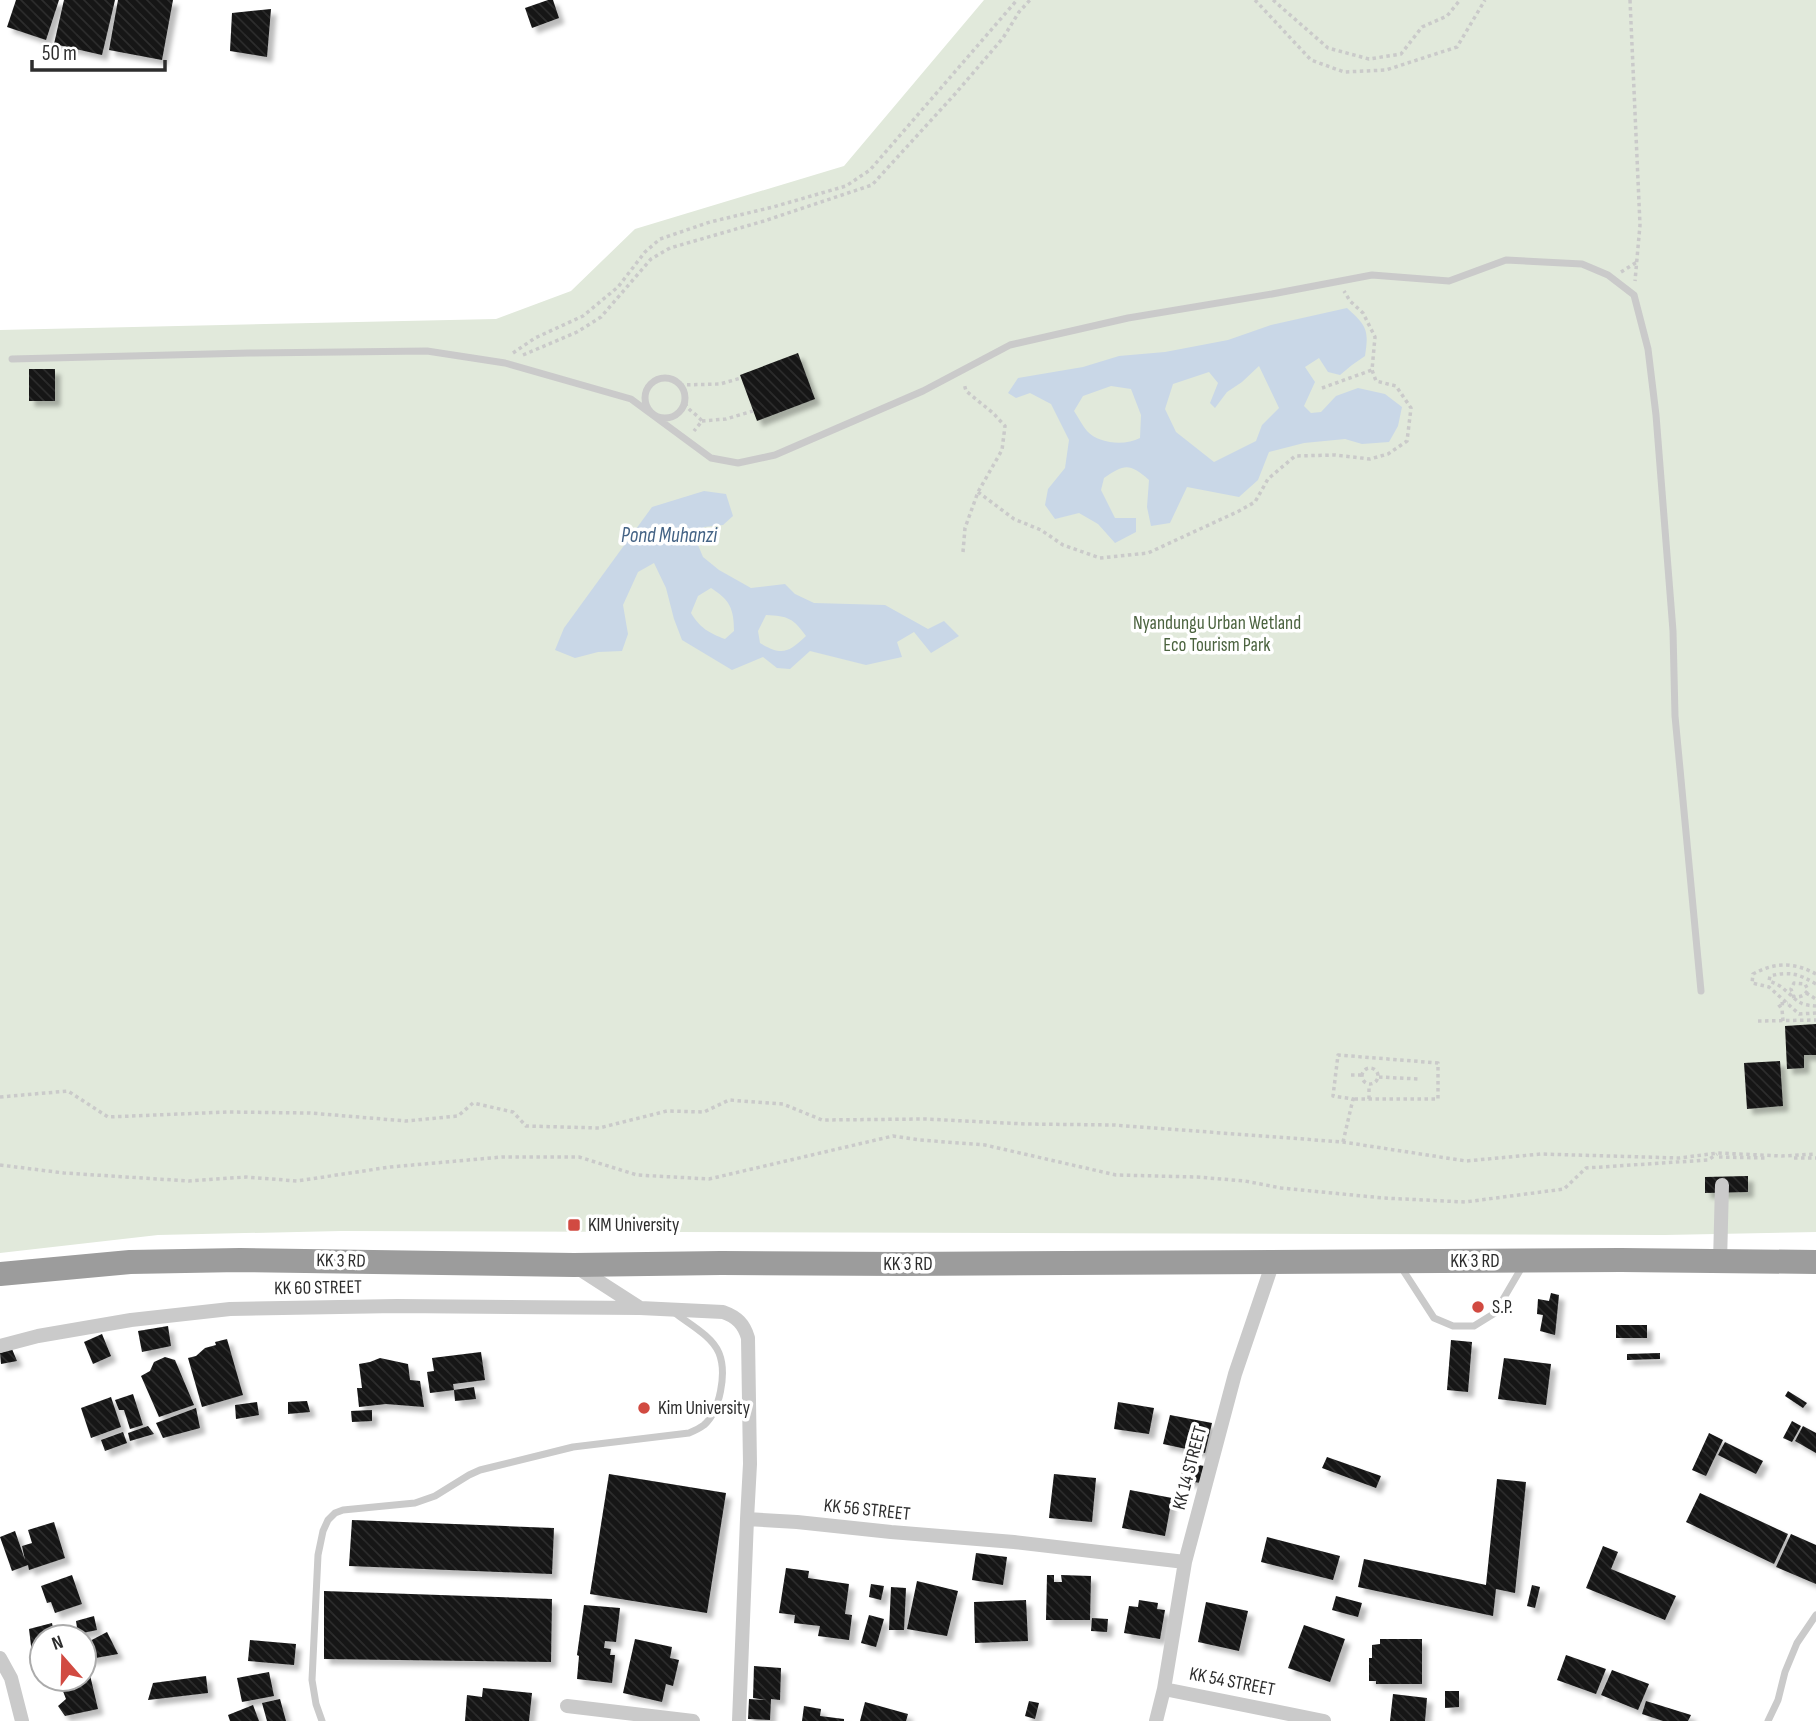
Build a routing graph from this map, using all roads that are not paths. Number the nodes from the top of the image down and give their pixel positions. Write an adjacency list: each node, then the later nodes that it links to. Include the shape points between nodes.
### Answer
1 (12, 359): 2 (lane, via 427,351 505,363 631,399)
2 (654, 415): 2 (lane, via 646,405 650,386 661,379 680,385 682,409 672,417); 3 (lane, via 711,458 738,463 775,455 923,391 1010,345 1128,318 1372,275 1449,281 1506,260 1582,264 1608,275 1634,295 1648,349 1673,631 1675,716)
3 (1702, 991)
4 (1722, 1185): 8 (street)
5 (1526, 1260): 6 (highway, KK 3 RD); 6 (lane, via 1495,1313 1474,1326 1453,1326 1434,1318); 8 (highway, KK 3 RD)
6 (1396, 1261): 7 (highway, KK 3 RD)
7 (1273, 1262): 10 (highway, KK 3 RD); 16 (street, KK 14 STREET, via 1235,1374)
8 (1720, 1262): 9 (highway, KK 3 RD)
9 (1816, 1262)
10 (574, 1265): 11 (highway, KK 3 RD, via 240,1259 130,1262); 12 (street)
11 (0, 1275)
12 (640, 1308): 13 (street, KK 60 STREET); 14 (street, KK 60 STREET, via 230,1310 131,1320)
13 (672, 1310): 15 (street, KK 60 STREET, via 723,1312 744,1326 749,1366); 22 (lane, via 719,1352 722,1386 705,1424 689,1433 573,1447 480,1470 425,1500 343,1510 328,1520 318,1556 312,1680)
14 (0, 1346)
15 (747, 1519): 16 (street, KK 56 STREET); 24 (street)
16 (1185, 1562): 19 (street, KK 14 STREET)
17 (1816, 1615): 27 (lane, via 1797,1643)
18 (0, 1658): 21 (street, via 11,1678)
19 (1164, 1689): 25 (street, KK 54 STREET); 26 (street, KK 54 STREET)
20 (567, 1706): 23 (street)
21 (22, 1721)
22 (322, 1721)
23 (693, 1721)
24 (739, 1721)
25 (1156, 1721)
26 (1324, 1721)
27 (1768, 1721)

